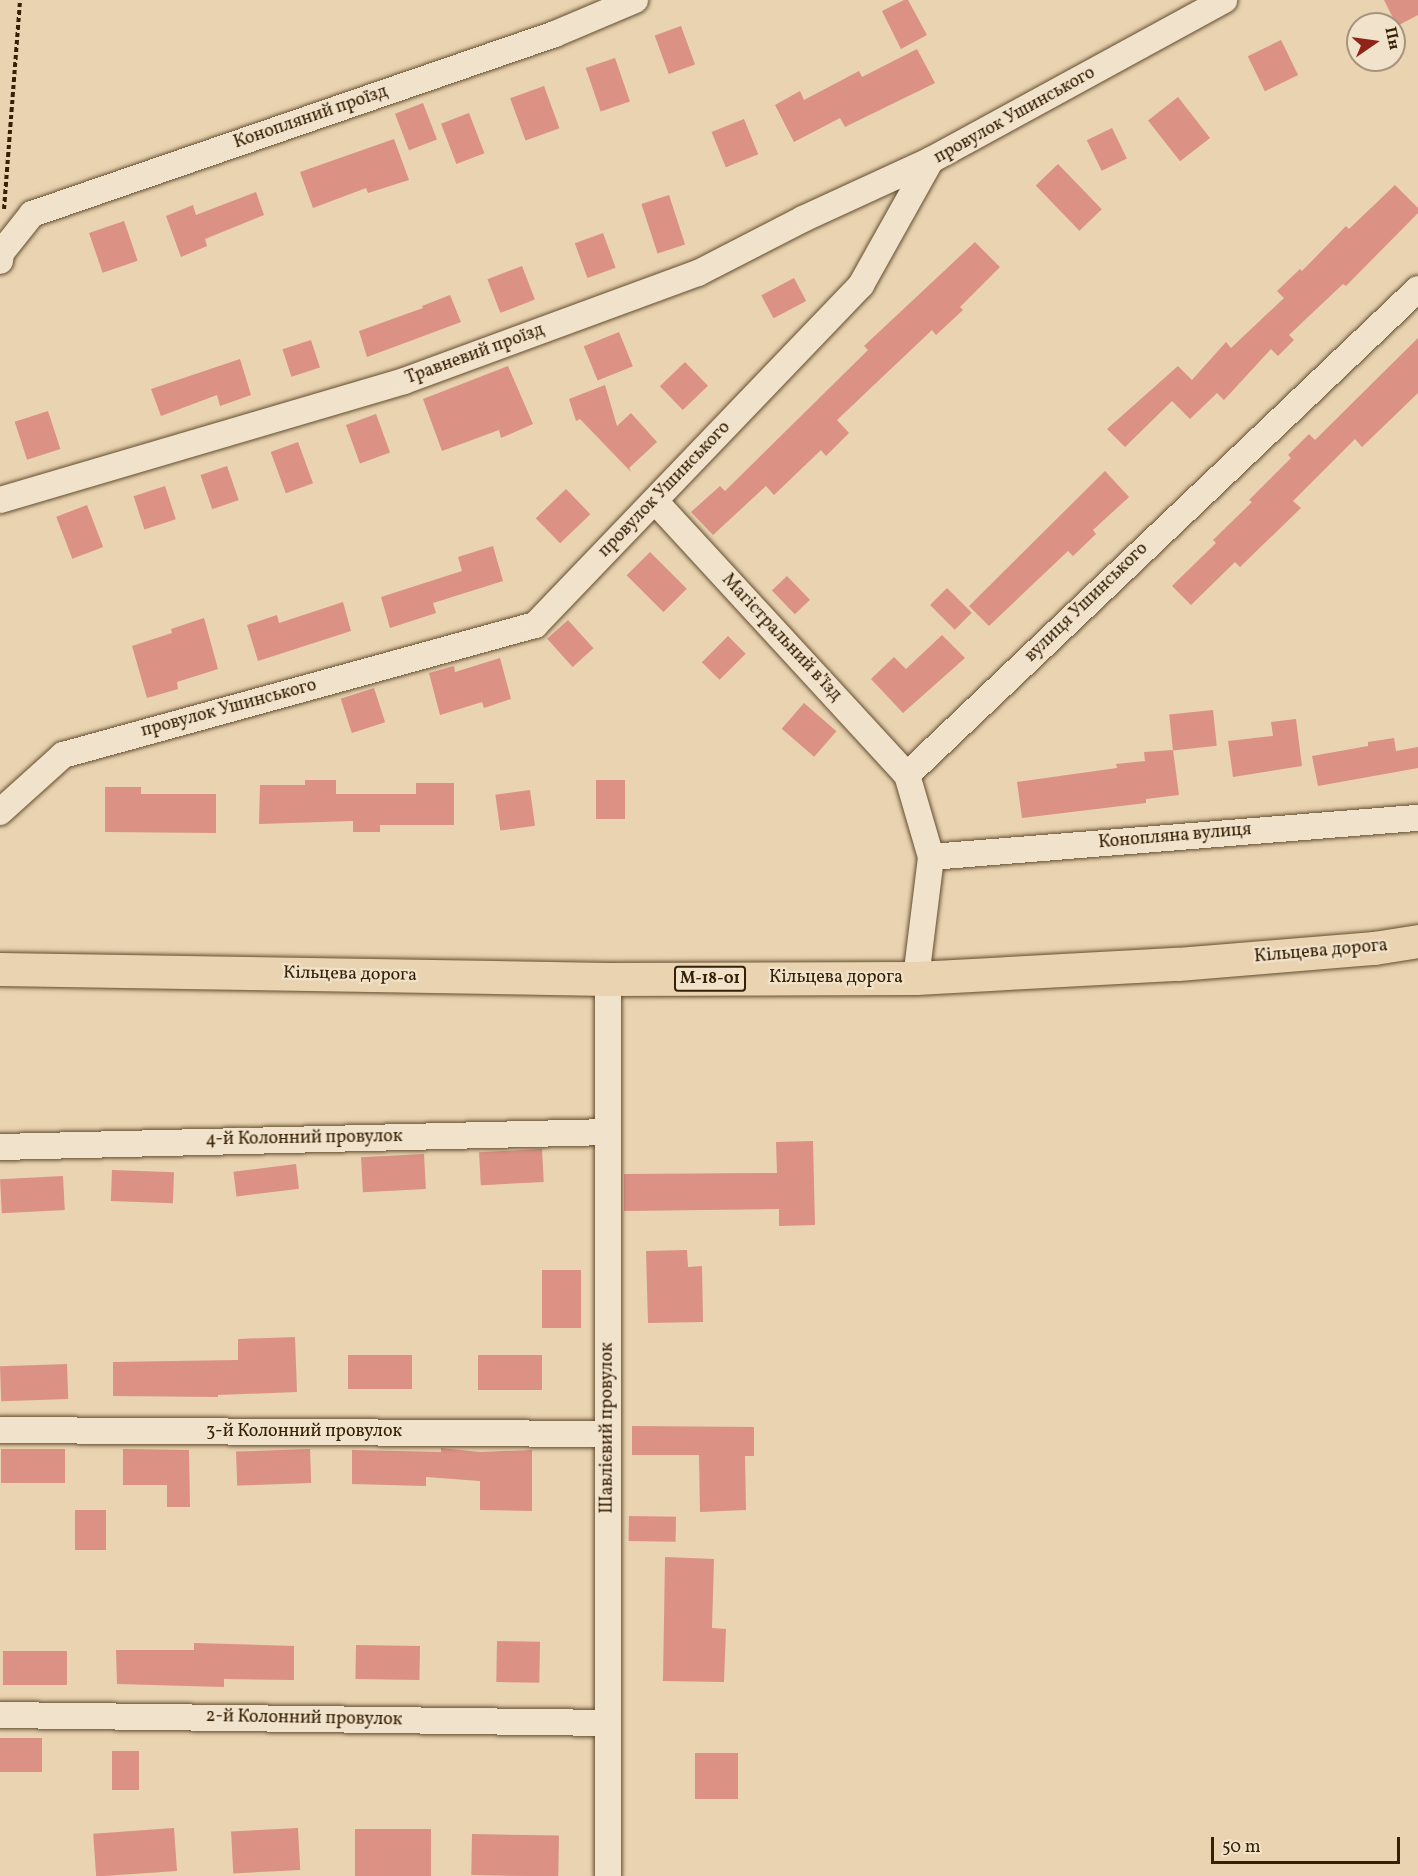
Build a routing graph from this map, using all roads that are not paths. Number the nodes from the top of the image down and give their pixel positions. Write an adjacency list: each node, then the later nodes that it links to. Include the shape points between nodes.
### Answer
1 (635, 0): 4 (street, Конопляний проїзд, via 555,34 32,214)
2 (1224, 0): 3 (street, провулок Ушинського)
3 (931, 160): 7 (street, Травневий проїзд, via 698,273 415,378); 8 (street, провулок Ушинського, via 861,285)
4 (1, 253): 5 (street)
5 (0, 261)
6 (1418, 289): 9 (street, вулиця Ушинського)
7 (0, 500)
8 (655, 501): 9 (street, Магістральний в’їзд); 10 (street, провулок Ушинського, via 535,625 63,755)
9 (907, 775): 12 (street)
10 (0, 812)
11 (1418, 818): 12 (street, Конопляна вулиця)
12 (931, 857): 15 (street)
13 (1418, 941): 15 (highway, Кільцева дорога / М-18-01, via 1178,964)
14 (0, 969): 16 (highway, Кільцева дорога / М-18-01)
15 (916, 978): 16 (highway, Кільцева дорога / М-18-01)
16 (608, 979): 17 (street, Шавлієвий провулок)
17 (608, 1132): 18 (street, 4-й Колонний провулок); 20 (street, Шавлієвий провулок)
18 (0, 1147)
19 (0, 1430): 20 (street, 3-й Колонний провулок)
20 (608, 1434): 22 (street, Шавлієвий провулок)
21 (0, 1715): 22 (street, 2-й Колонний провулок)
22 (608, 1723): 23 (street, Шавлієвий провулок)
23 (608, 1876)

